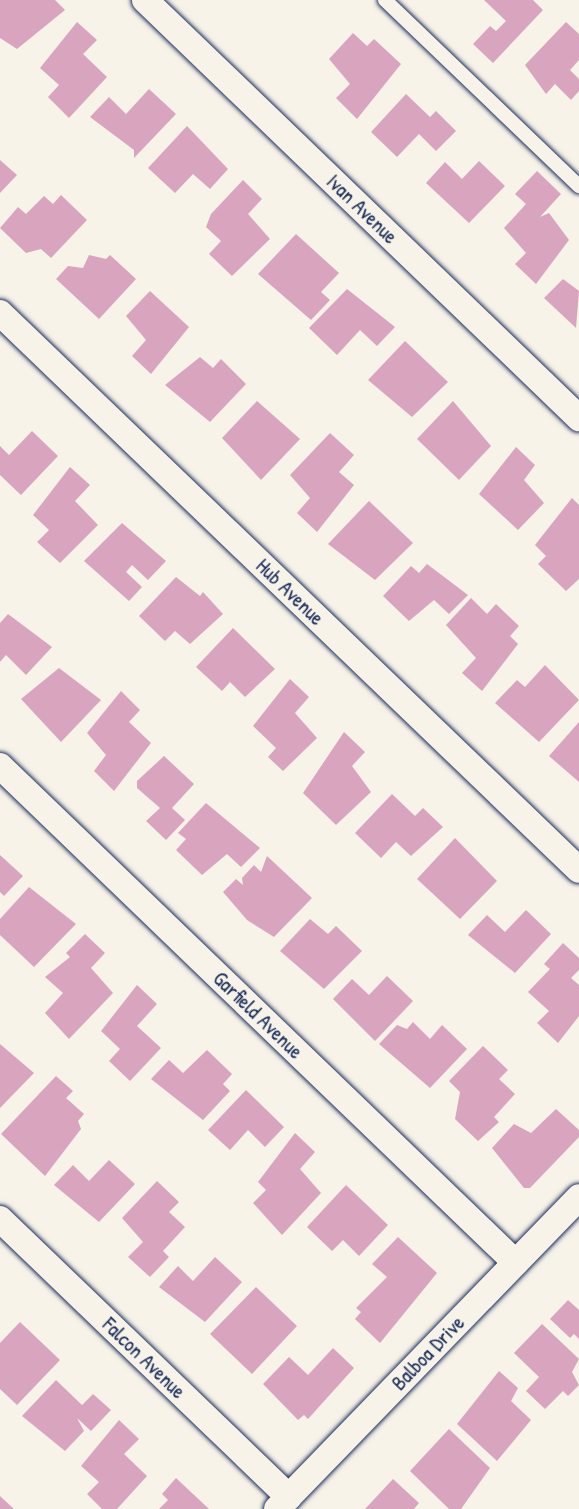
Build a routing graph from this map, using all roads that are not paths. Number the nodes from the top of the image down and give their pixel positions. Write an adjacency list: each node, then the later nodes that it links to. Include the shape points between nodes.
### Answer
1 (145, 0): 5 (street, Ivan Avenue)
2 (385, 0): 3 (lane)
3 (579, 186)
4 (0, 313): 7 (street, Hub Avenue)
5 (579, 418)
6 (0, 766): 10 (street, Garfield Avenue)
7 (579, 870)
8 (579, 1197): 10 (street, Balboa Drive)
9 (0, 1219): 11 (street, Falcon Avenue)
10 (516, 1263): 11 (street, Balboa Drive)
11 (283, 1503)

